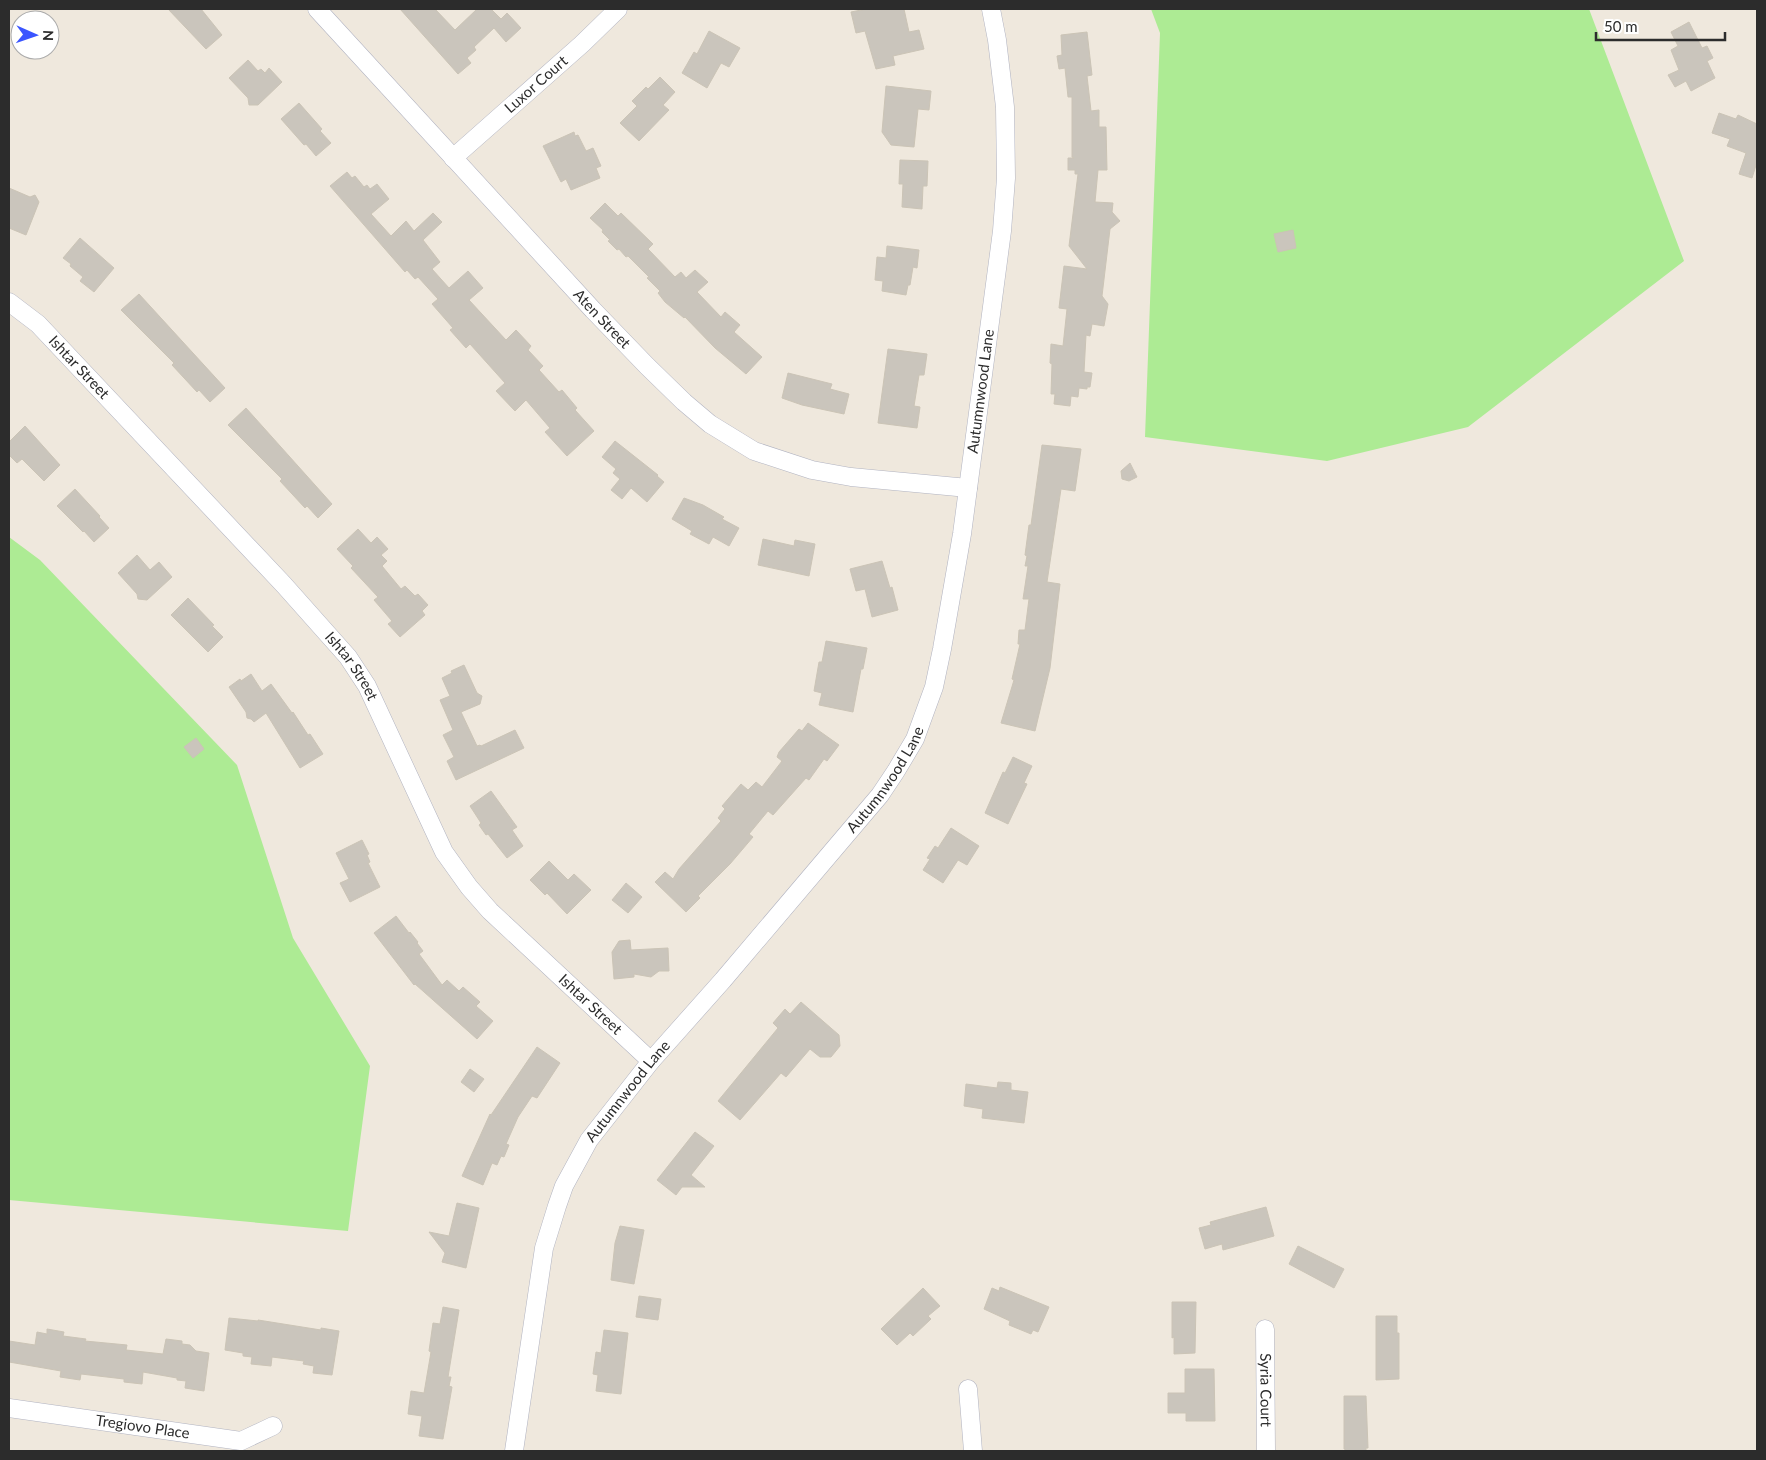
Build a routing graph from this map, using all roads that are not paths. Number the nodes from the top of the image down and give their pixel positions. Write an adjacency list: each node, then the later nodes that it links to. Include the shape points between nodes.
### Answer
1 (317, 9): 4 (street, Aten Street)
2 (618, 9): 4 (street, Luxor Court)
3 (991, 9): 6 (street, Autumnwood Lane, via 1005,106 1006,178)
4 (453, 158): 6 (street, Aten Street, via 647,366 710,424 735,441 754,451 812,470)
5 (9, 302): 7 (street, Ishtar Street, via 38,324 348,656 367,686 444,852 469,887 490,912)
6 (968, 488): 7 (street, Autumnwood Lane, via 934,687 915,739 858,822)
7 (650, 1061): 12 (street, Autumnwood Lane, via 589,1140 557,1206 544,1248)
8 (1265, 1329): 14 (street, Syria Court)
9 (968, 1390): 13 (street)
10 (9, 1408): 11 (street, Tregiovo Place, via 241,1441)
11 (273, 1426)
12 (514, 1451)
13 (974, 1451)
14 (1266, 1451)

